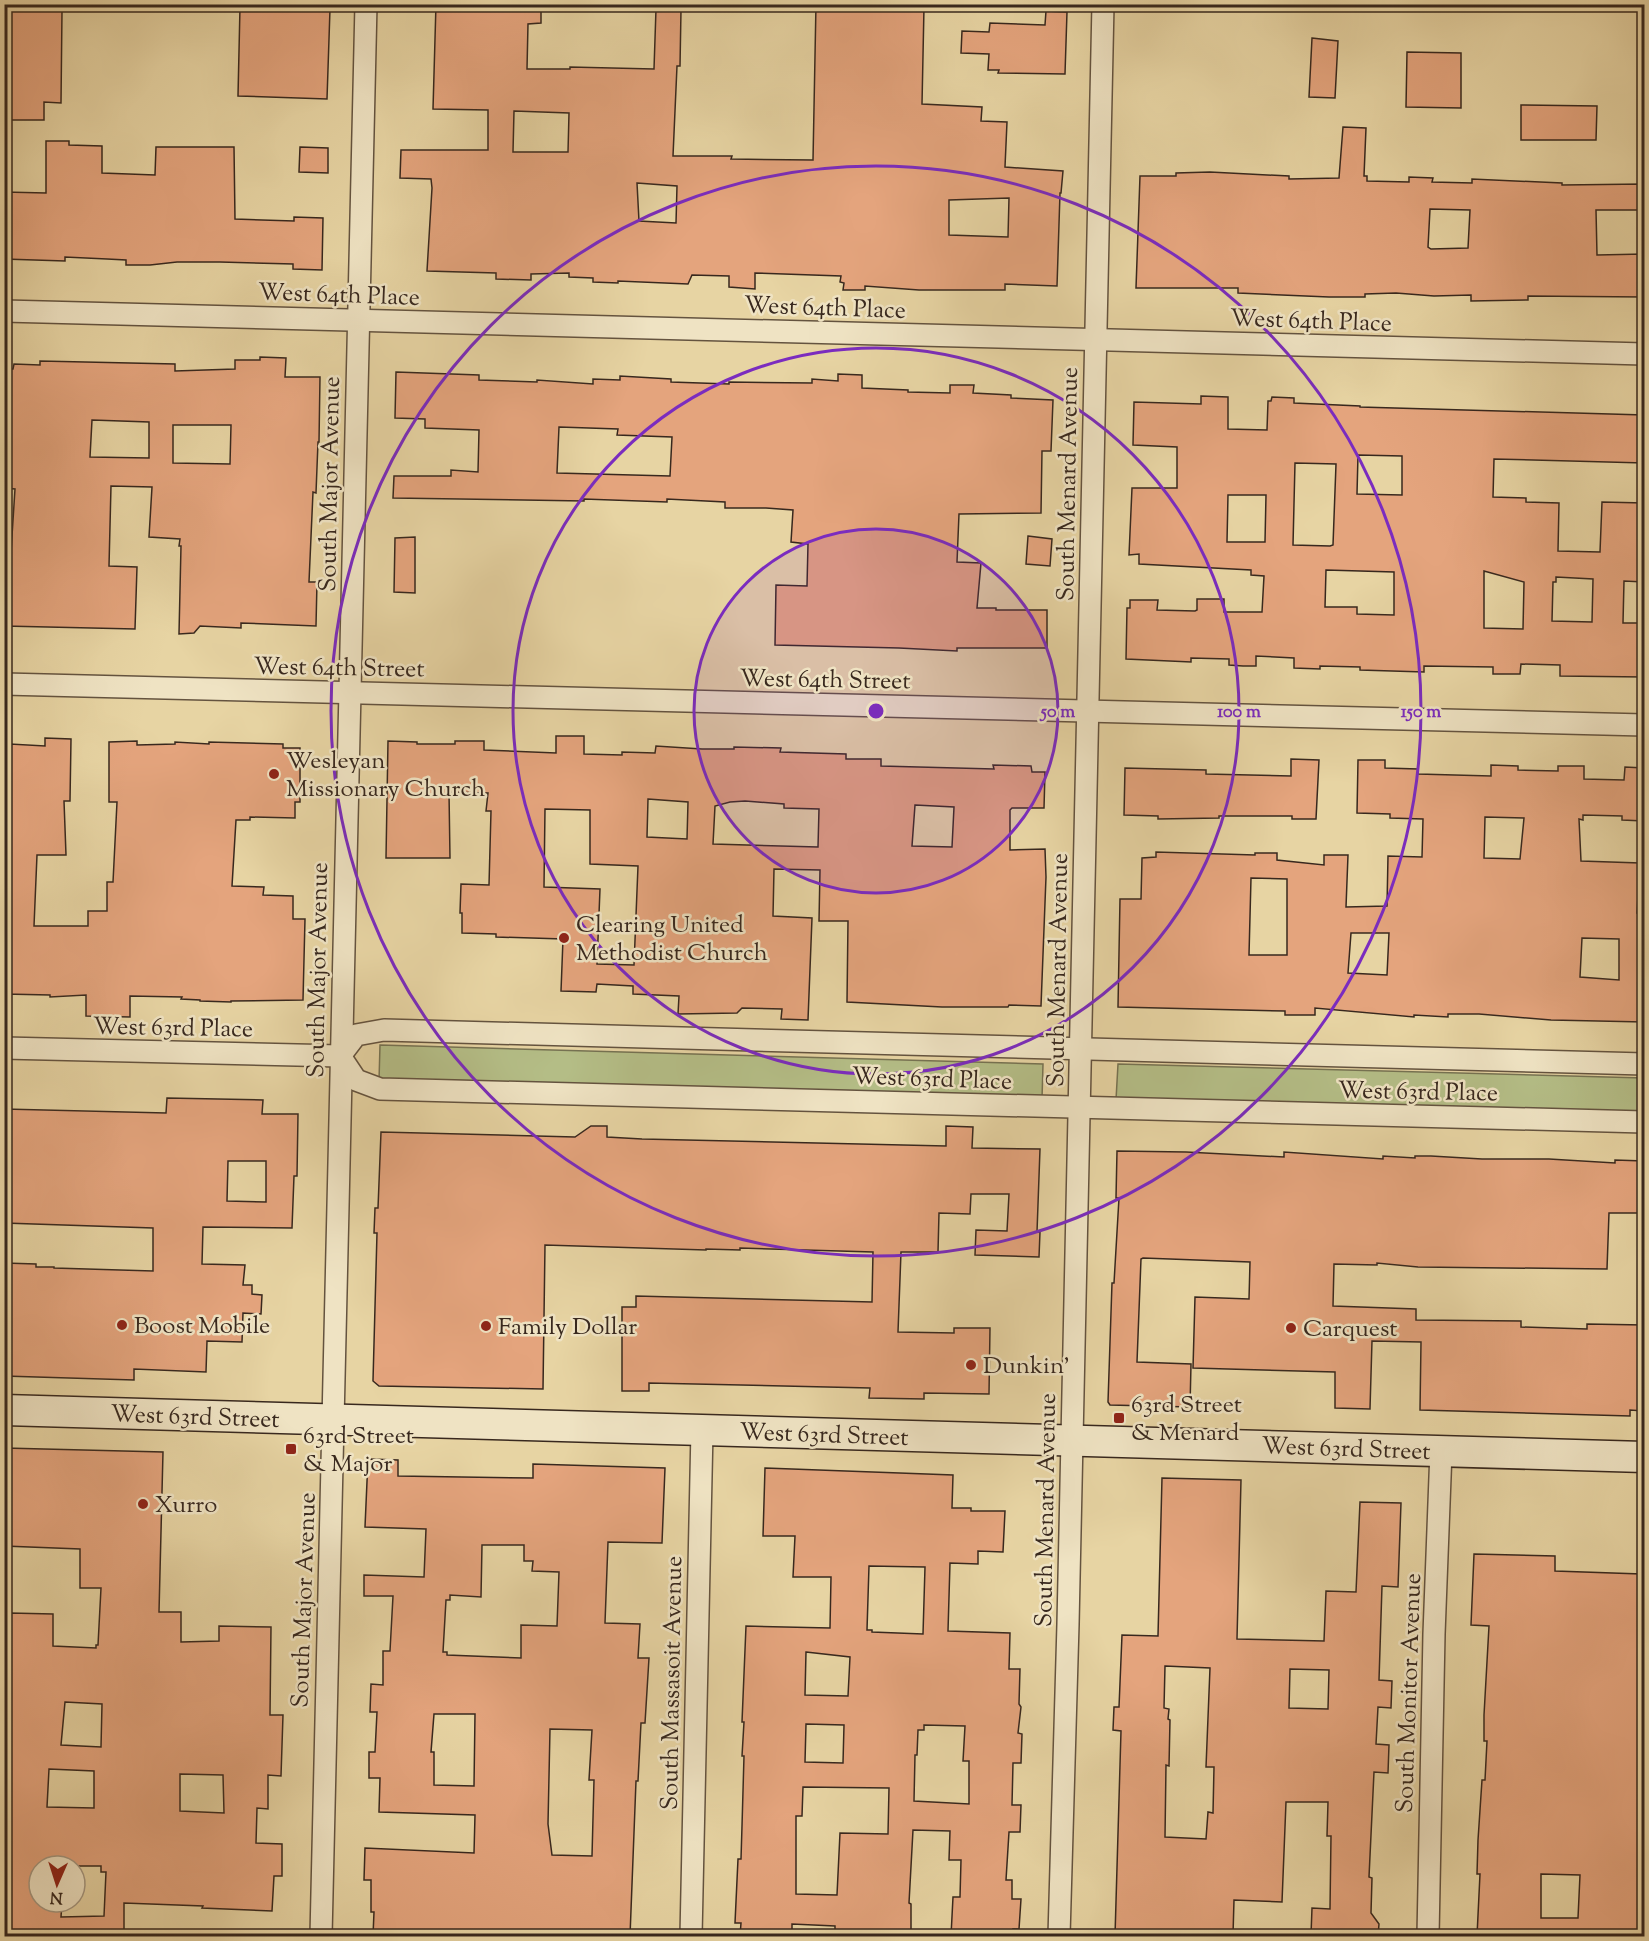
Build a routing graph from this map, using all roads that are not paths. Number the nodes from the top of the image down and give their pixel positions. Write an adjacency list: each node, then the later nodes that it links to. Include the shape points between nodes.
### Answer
1 (366, 4): 4 (street, South Major Avenue)
2 (1103, 4): 5 (street, South Menard Avenue)
3 (4, 310): 4 (street, West 64th Place)
4 (359, 320): 5 (street, West 64th Place); 8 (street, South Major Avenue)
5 (1096, 340): 6 (street, West 64th Place); 9 (street, South Menard Avenue)
6 (1644, 354)
7 (4, 684): 8 (street, West 64th Street)
8 (350, 692): 9 (street, West 64th Street); 13 (street, South Major Avenue)
9 (1088, 711): 10 (street, West 64th Street); 12 (street, South Menard Avenue)
10 (1644, 725)
11 (4, 1048): 13 (street, West 63rd Place)
12 (1080, 1050): 13 (street, West 63rd Place, via 384,1030 356,1035); 14 (street, West 63rd Place); 15 (street, South Menard Avenue)
13 (340, 1056): 15 (street, West 63rd Place, via 356,1080 380,1089); 18 (street, South Major Avenue)
14 (1644, 1064)
15 (1079, 1108): 16 (street, West 63rd Place); 20 (street, South Menard Avenue)
16 (1644, 1122)
17 (4, 1410): 18 (main road, West 63rd Street)
18 (334, 1420): 19 (main road, West 63rd Street); 23 (street, South Major Avenue)
19 (702, 1430): 20 (main road, West 63rd Street); 24 (street, South Massasoit Avenue)
20 (1072, 1440): 21 (main road, West 63rd Street); 25 (street, South Menard Avenue)
21 (1442, 1451): 22 (main road, West 63rd Street); 26 (street, South Monitor Avenue)
22 (1644, 1456)
23 (321, 1936)
24 (691, 1936)
25 (1059, 1936)
26 (1428, 1936)

